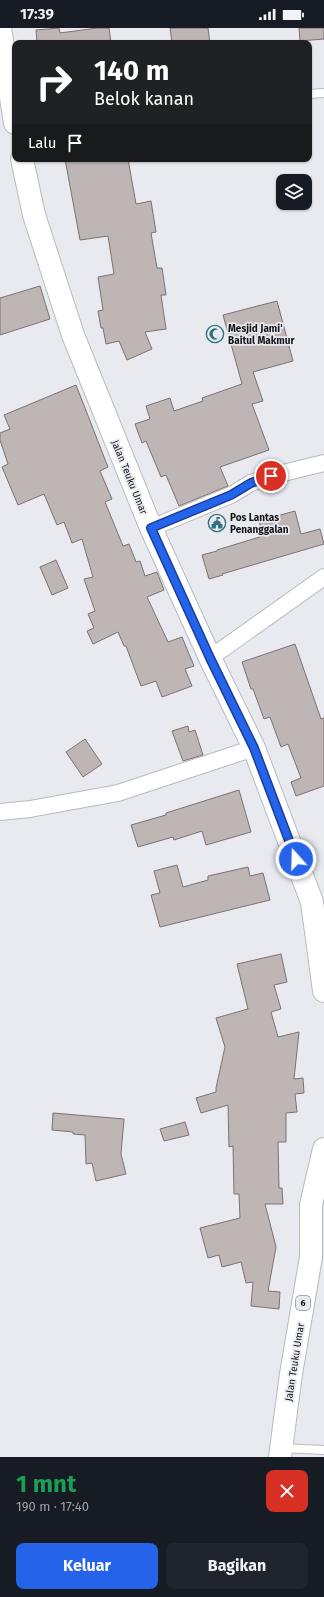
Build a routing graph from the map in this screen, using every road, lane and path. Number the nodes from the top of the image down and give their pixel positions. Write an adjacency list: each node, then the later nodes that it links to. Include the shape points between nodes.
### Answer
1 (0, 28): 4 (highway)
2 (324, 93): 3 (lane)
3 (312, 94)
4 (10, 112)
5 (23, 162): 7 (highway, Jalan Teuku Umar, via 34,215 73,335)
6 (324, 463): 7 (street, via 251,483 231,495)
7 (151, 528): 9 (highway, Jalan Teuku Umar)
8 (324, 577): 9 (street)
9 (210, 658): 10 (highway, Jalan Teuku Umar)
10 (254, 748): 11 (street, via 118,793); 12 (highway, Jalan Teuku Umar, via 312,902)
11 (0, 812)
12 (324, 991)
13 (324, 1150): 15 (highway, Jalan Teuku Umar / 6, via 311,1205 314,1258 291,1374)
14 (324, 1450): 15 (lane)
15 (281, 1452)

